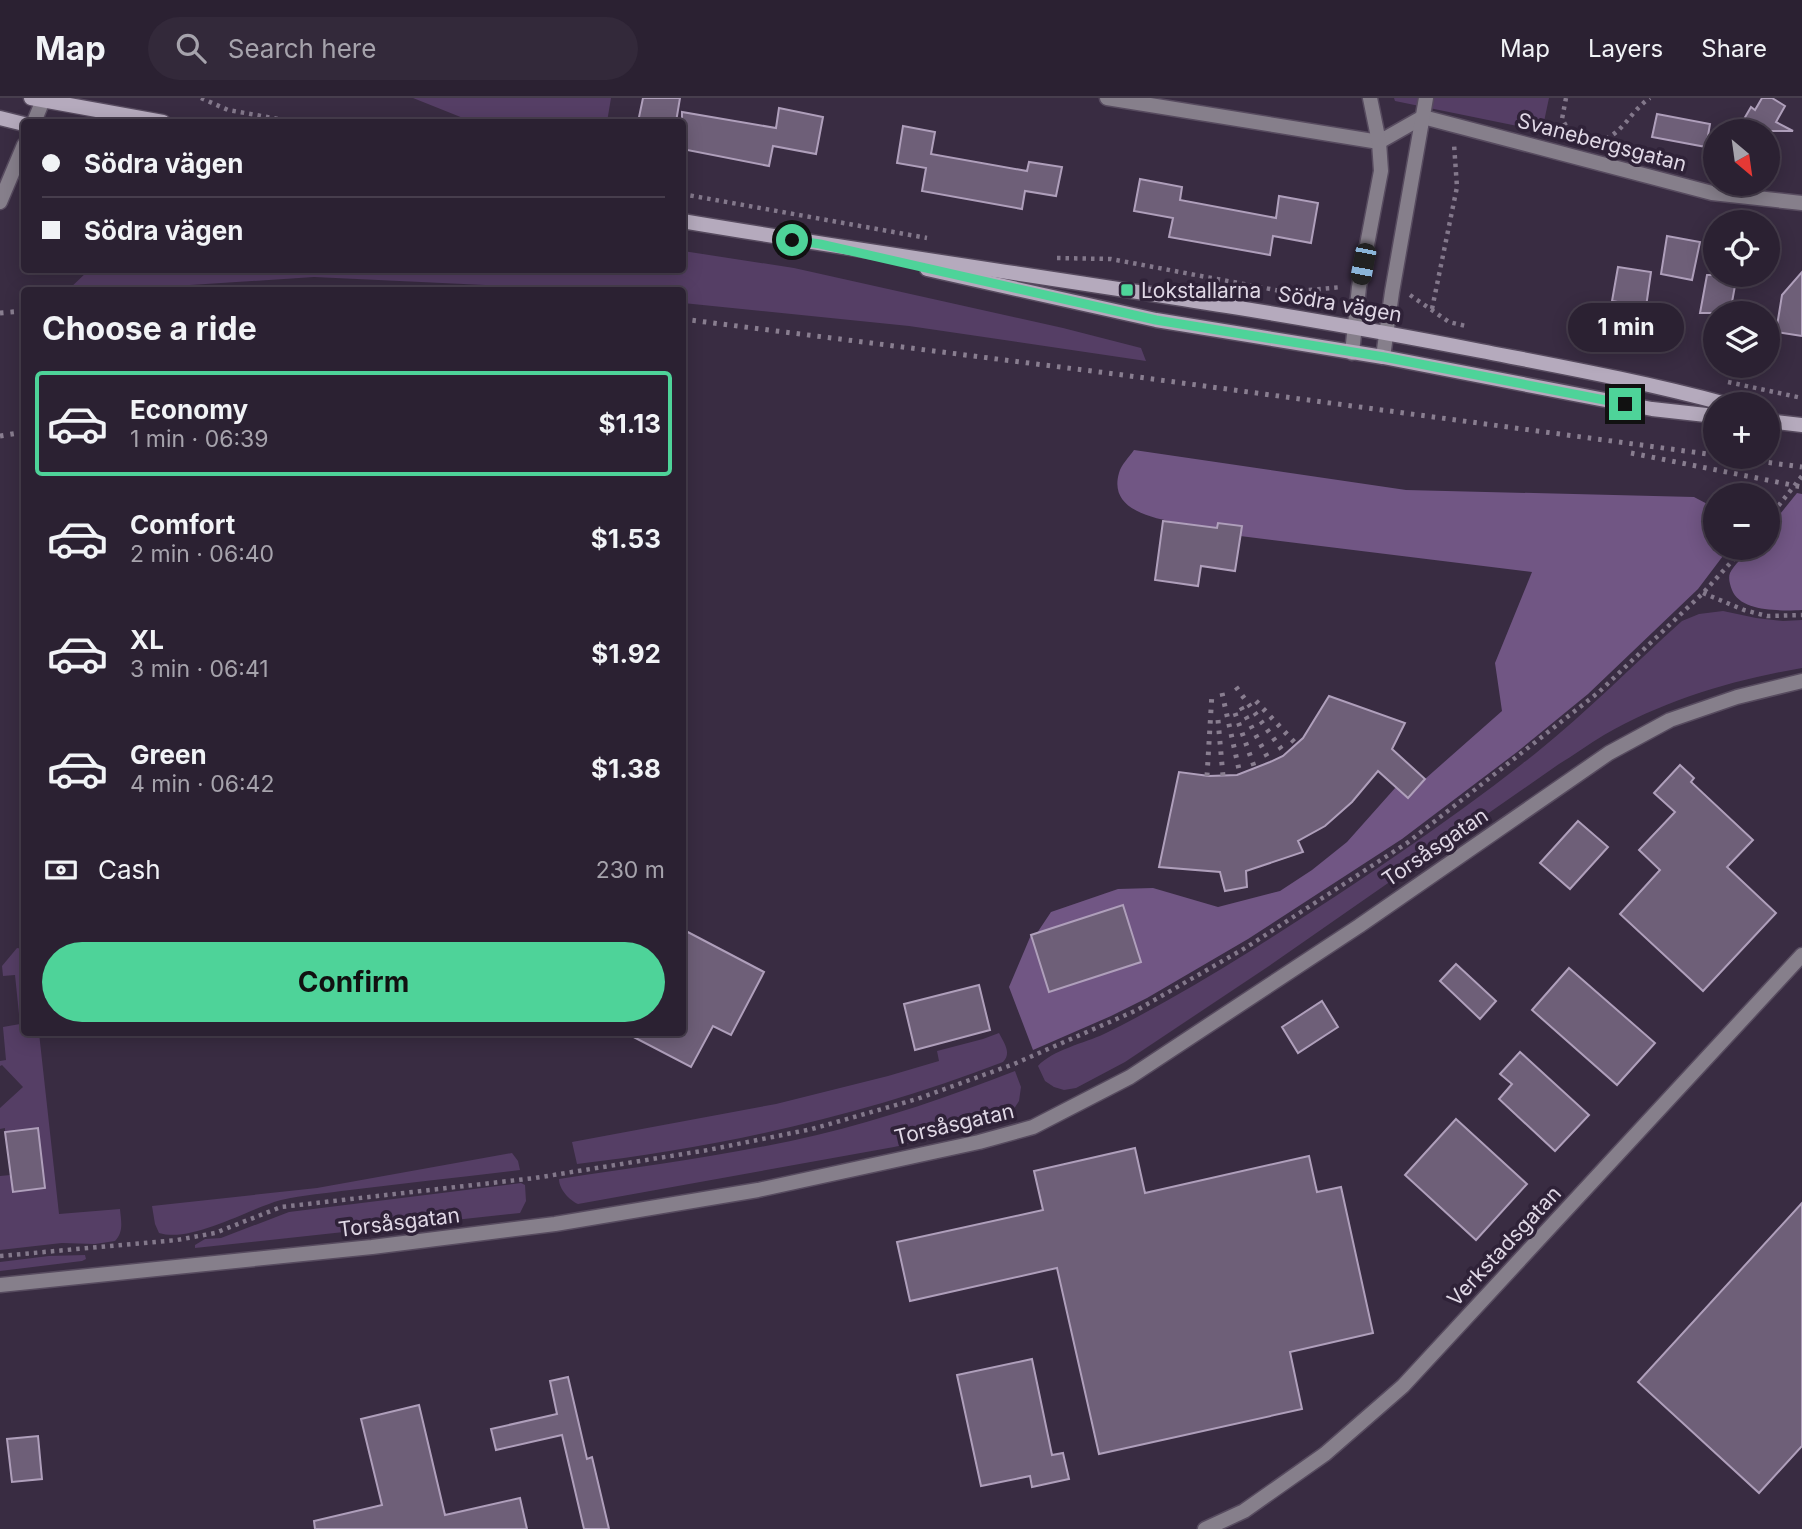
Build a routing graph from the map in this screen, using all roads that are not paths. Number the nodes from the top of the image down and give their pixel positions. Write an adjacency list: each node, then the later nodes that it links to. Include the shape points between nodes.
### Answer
1 (1107, 98): 5 (street)
2 (1370, 98): 11 (street)
3 (1426, 98): 6 (street)
4 (37, 99): 8 (street); 9 (main road)
5 (1154, 102): 11 (street)
6 (1423, 117): 11 (street); 14 (street, Svanebergsgatan, via 1712,193); 18 (street)
7 (0, 118): 10 (main road)
8 (34, 119)
9 (147, 119)
10 (21, 123)
11 (1379, 142): 17 (street, via 1381,171)
12 (21, 152): 13 (street)
13 (0, 202)
14 (1802, 203)
15 (686, 222): 16 (main road, Södra vägen)
16 (820, 244): 17 (main road, Södra vägen); 19 (main road, Södra vägen, via 1156,320)
17 (1354, 327): 18 (main road, Södra vägen); 19 (street)
18 (1386, 332): 20 (street); 21 (main road, Södra vägen)
19 (1352, 352): 20 (main road, Södra vägen)
20 (1384, 357): 22 (main road, Södra vägen)
21 (1703, 398)
22 (1703, 415)
23 (1780, 419): 25 (main road)
24 (1780, 422): 25 (main road)
25 (1801, 425)
26 (1802, 681): 28 (street, Torsåsgatan, via 1671,720 1609,753 1130,1077 1033,1127 758,1190 555,1223 372,1247)
27 (1802, 956): 29 (street, Verkstadsgatan, via 1403,1386 1325,1454 1244,1511)
28 (0, 1285)
29 (1205, 1529)

